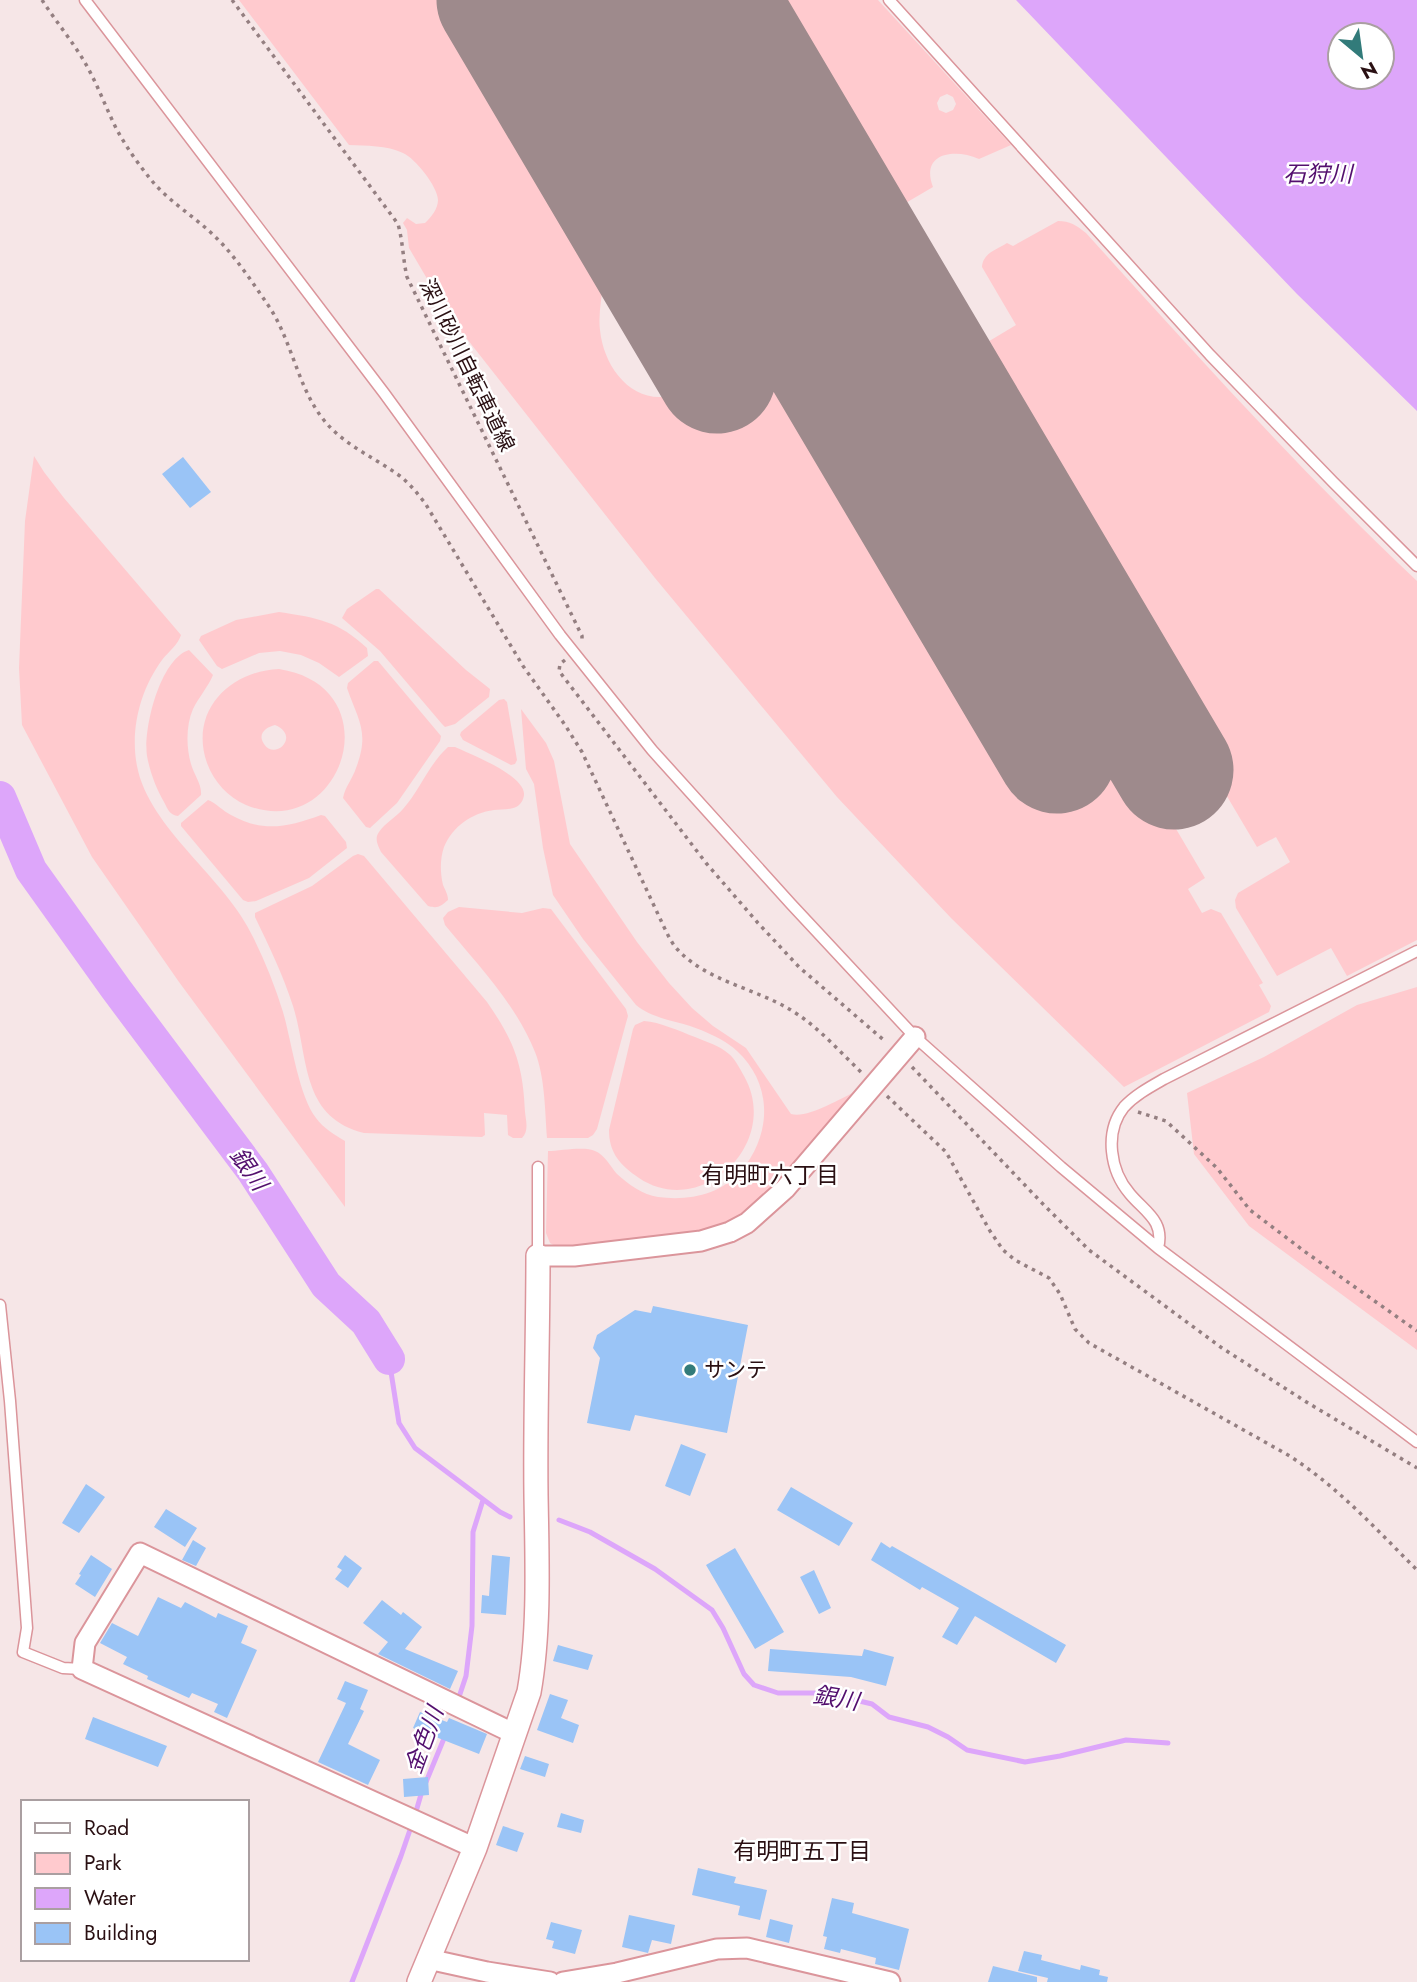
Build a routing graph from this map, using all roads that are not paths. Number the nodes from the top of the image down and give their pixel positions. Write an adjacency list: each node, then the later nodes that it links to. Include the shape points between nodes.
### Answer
1 (85, 0): 5 (lane, via 574,652 661,760)
2 (889, 0): 3 (lane, via 1210,355)
3 (1417, 566)
4 (1417, 951): 7 (lane, via 1164,1079 1122,1109 1113,1131 1112,1157 1119,1178 1160,1229)
5 (915, 1037): 7 (lane); 8 (street, via 785,1189 747,1223 701,1241)
6 (538, 1167): 8 (lane)
7 (1158, 1248): 10 (lane)
8 (538, 1256): 12 (street, via 534,1668)
9 (0, 1305): 11 (lane, via 27,1628 23,1652 63,1668)
10 (1417, 1442)
11 (82, 1669): 12 (street, via 85,1643 140,1553); 13 (street)
12 (515, 1734): 13 (street)
13 (475, 1848): 14 (street)
14 (428, 1959): 15 (street); 16 (street)
15 (419, 1982)
16 (550, 1982)
17 (563, 1982): 18 (street, via 717,1949 747,1948)
18 (890, 1982)

